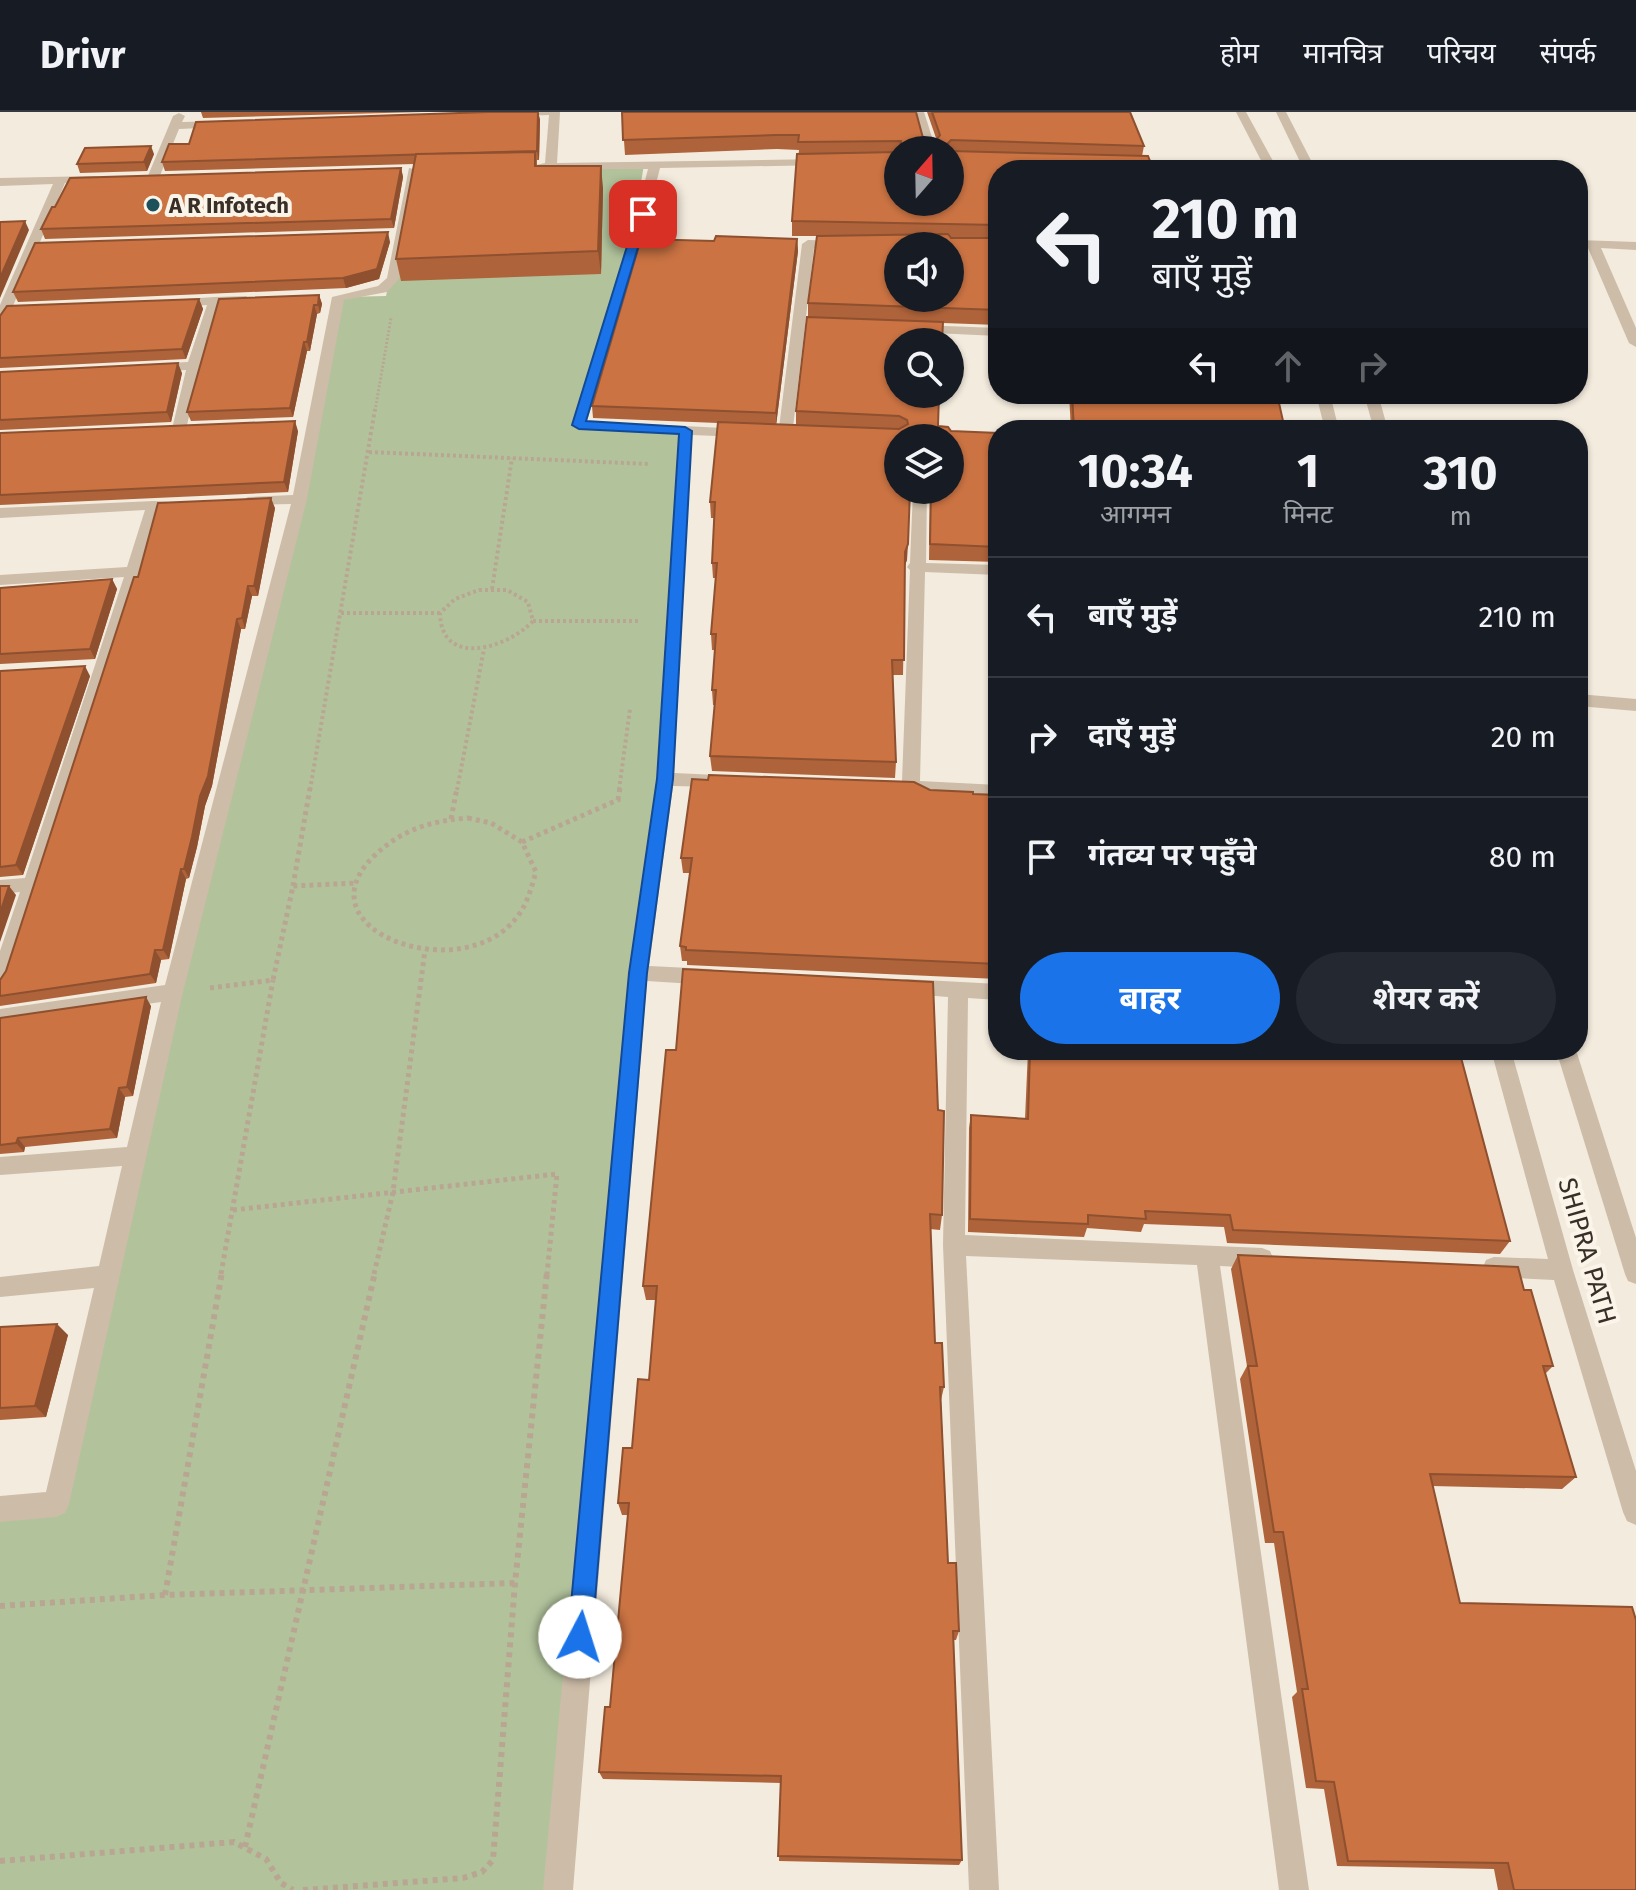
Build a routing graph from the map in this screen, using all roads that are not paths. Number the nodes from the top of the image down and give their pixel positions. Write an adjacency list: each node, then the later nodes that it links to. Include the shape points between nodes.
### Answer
1 (180, 112): 8 (street)
2 (555, 112): 6 (street); 14 (street)
3 (919, 112): 9 (street)
4 (1241, 112): 10 (street)
5 (1281, 112): 11 (street)
6 (507, 114)
7 (238, 124): 8 (street)
8 (175, 126): 19 (street)
9 (926, 136)
10 (1267, 160)
11 (1305, 160)
12 (837, 162): 13 (street)
13 (655, 165): 14 (street); 23 (street)
14 (551, 166): 15 (street)
15 (520, 167)
16 (413, 170): 47 (street, via 392,235 393,279 371,293 330,297)
17 (168, 177): 19 (street)
18 (138, 178): 19 (street)
19 (153, 178)
20 (107, 179): 21 (street)
21 (61, 180): 22 (street); 31 (street)
22 (0, 182)
23 (636, 239): 24 (street); 46 (street, via 579,425)
24 (652, 239)
25 (792, 244): 26 (street)
26 (808, 244): 28 (street); 38 (street)
27 (49, 245): 31 (street)
28 (854, 245)
29 (1588, 245): 30 (street)
30 (1593, 245): 32 (street); 42 (street)
31 (33, 246): 37 (street)
32 (1636, 246)
33 (261, 300): 34 (street)
34 (215, 301): 35 (street); 43 (street)
35 (155, 303)
36 (20, 308): 37 (street)
37 (2, 314)
38 (799, 325): 39 (street); 46 (street, via 778,435)
39 (814, 326)
40 (964, 331): 41 (street)
41 (988, 332)
42 (1635, 340)
43 (194, 366): 44 (street); 45 (street)
44 (134, 369)
45 (179, 429)
46 (685, 431): 59 (street)
47 (300, 499): 48 (street); 71 (street)
48 (227, 502)
49 (183, 504): 51 (street)
50 (919, 504): 53 (street)
51 (154, 505): 52 (street); 55 (street)
52 (0, 513)
53 (915, 567): 54 (street); 62 (street)
54 (988, 570)
55 (133, 572): 56 (street); 64 (street, via 97,667)
56 (0, 580)
57 (1588, 701): 58 (street)
58 (1636, 705)
59 (665, 779): 60 (street); 66 (street)
60 (741, 782)
61 (880, 786): 62 (street)
62 (911, 787): 63 (street)
63 (988, 791)
64 (33, 884): 65 (street); 68 (street)
65 (0, 887)
66 (638, 973): 67 (street); 89 (street)
67 (730, 978)
68 (0, 980)
69 (882, 986): 70 (street)
70 (958, 990): 72 (street); 79 (street)
71 (173, 992): 73 (street); 76 (street)
72 (988, 992)
73 (0, 1017)
74 (1504, 1060): 83 (street, SHIPRA PATH)
75 (1570, 1060): 78 (street, SHIPRA PATH)
76 (135, 1156): 77 (street); 85 (street)
77 (0, 1166)
78 (1628, 1223): 84 (street, SHIPRA PATH)
79 (954, 1245): 80 (street); 90 (street)
80 (1207, 1255): 81 (street); 91 (street)
81 (1284, 1258)
82 (1470, 1266): 83 (street)
83 (1562, 1270): 88 (street, SHIPRA PATH)
84 (1636, 1274)
85 (107, 1276): 86 (street); 87 (street, via 56,1504)
86 (0, 1287)
87 (0, 1509)
88 (1636, 1512)
89 (558, 1890)
90 (984, 1890)
91 (1294, 1890)

